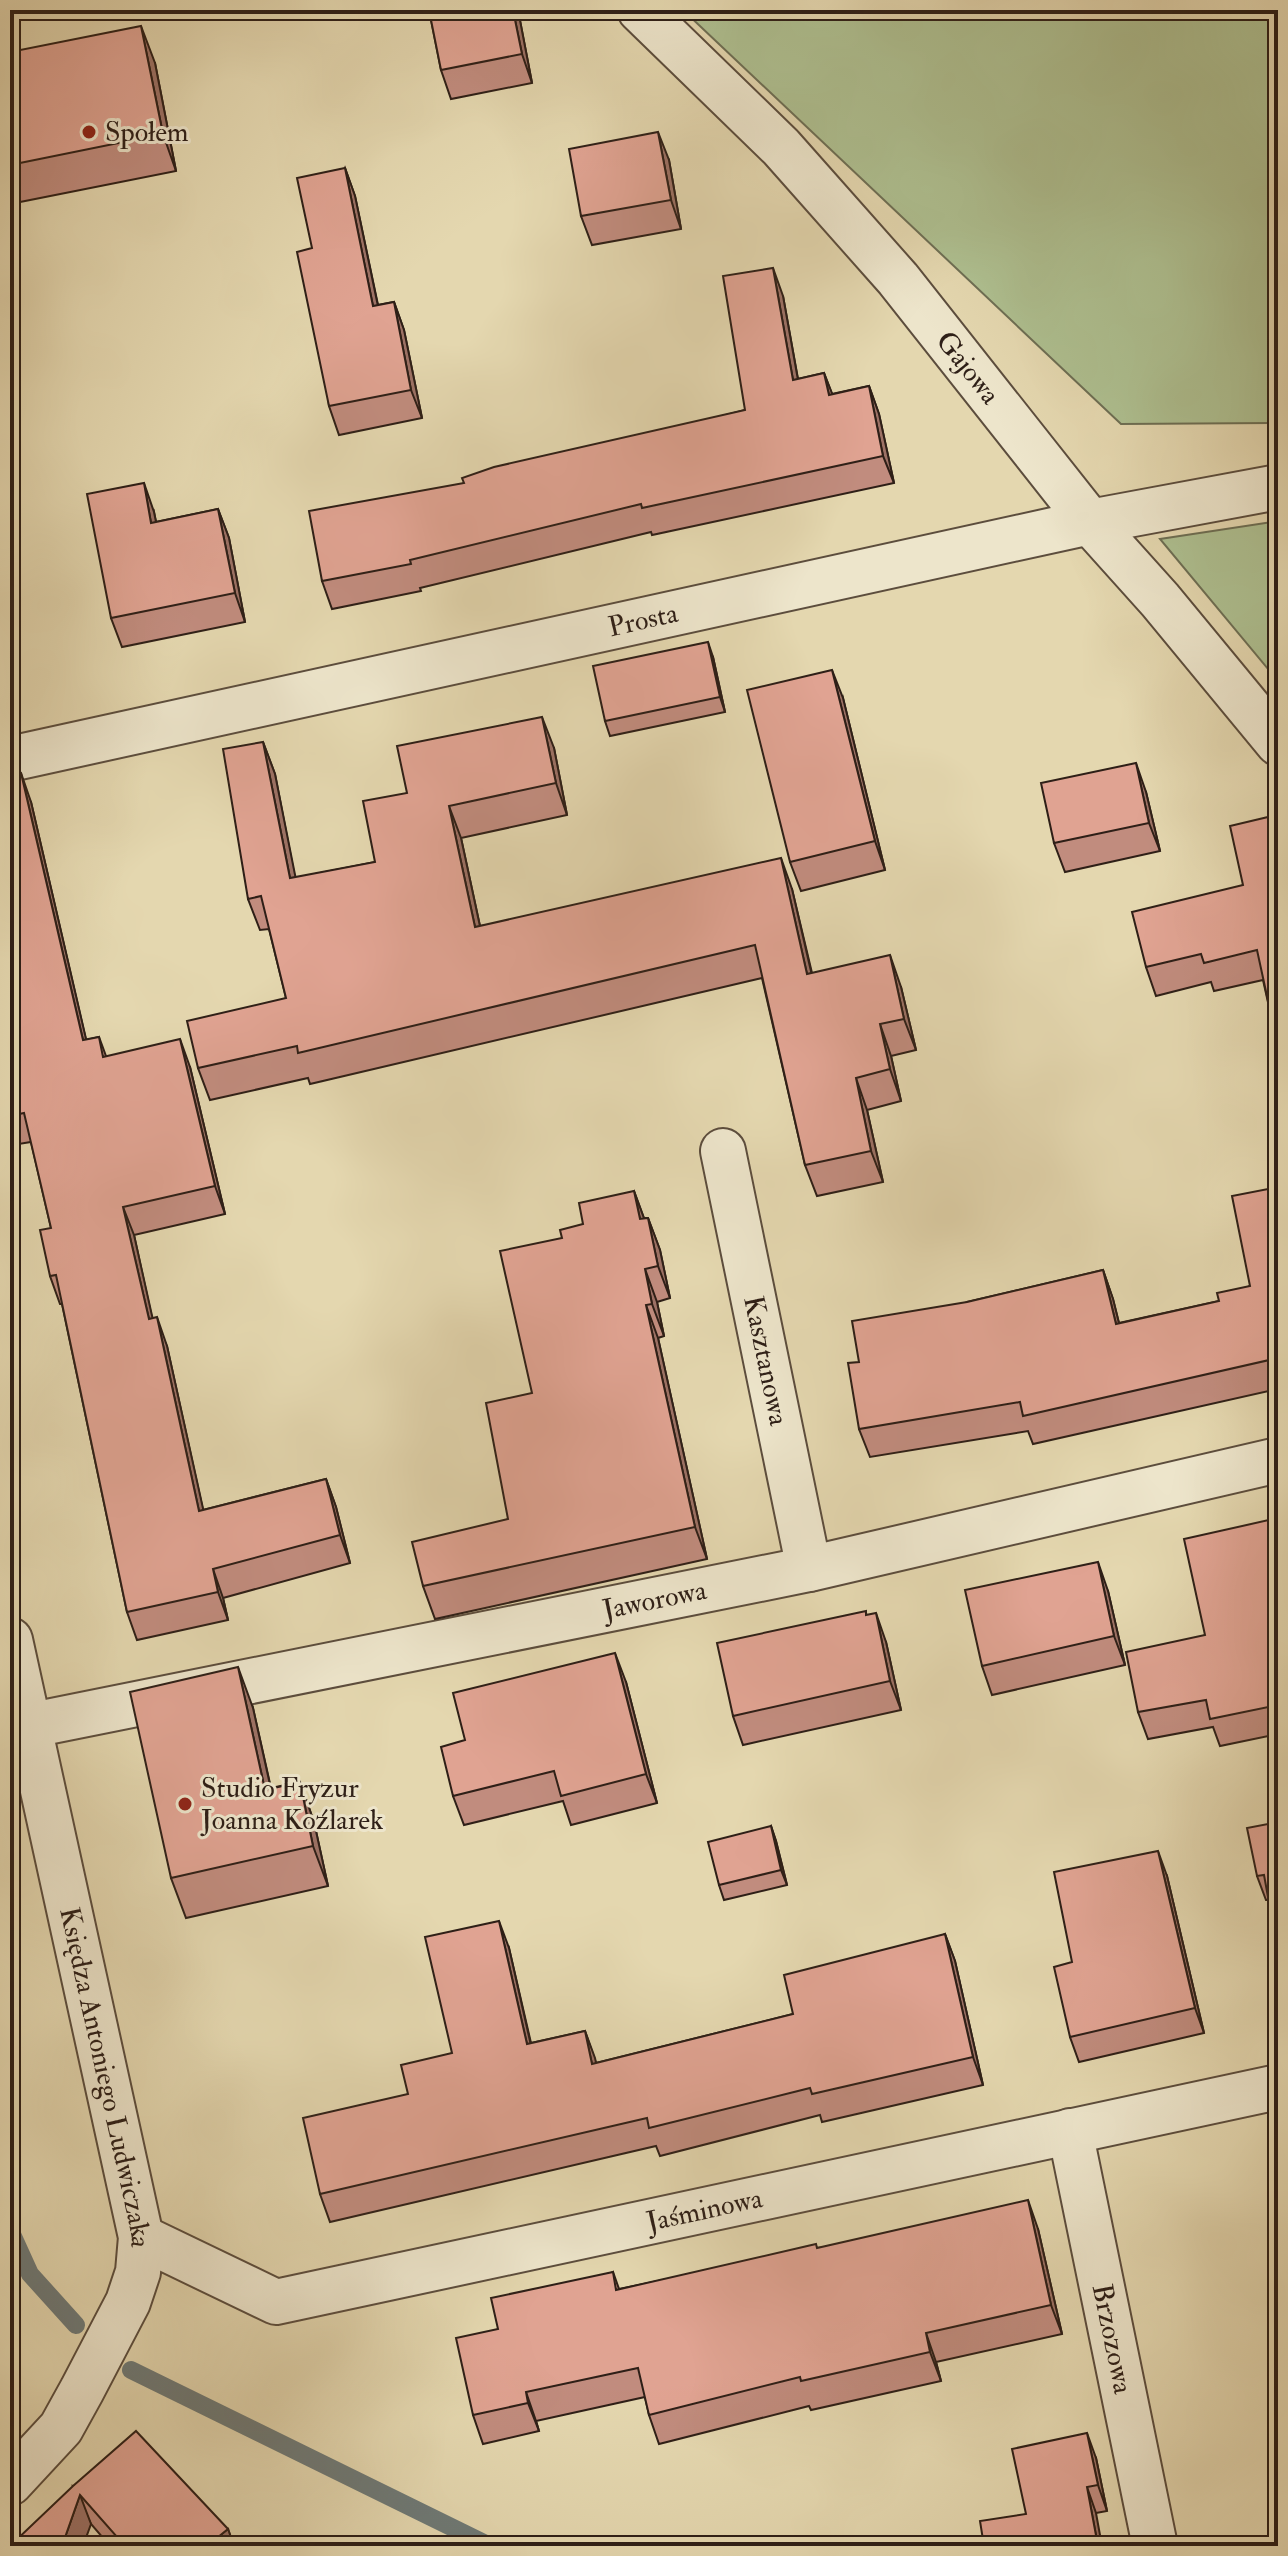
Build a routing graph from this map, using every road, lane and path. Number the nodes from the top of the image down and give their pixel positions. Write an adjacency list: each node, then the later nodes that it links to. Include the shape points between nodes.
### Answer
1 (640, 10): 3 (street, Gajowa, via 781,147 898,279)
2 (1278, 487): 3 (street, Prosta)
3 (1090, 522): 4 (street, Gajowa); 5 (street, Prosta)
4 (1278, 743)
5 (10, 759)
6 (723, 1151): 8 (street, Kasztanowa)
7 (1278, 1460): 8 (street, Jaworowa)
8 (809, 1569): 10 (street, Jaworowa)
9 (10, 1640): 10 (street, Księdza Antoniego Ludwiczaka)
10 (27, 1726): 13 (street, Księdza Antoniego Ludwiczaka)
11 (1278, 2087): 12 (street, Jaśminowa)
12 (1070, 2131): 13 (street, Jaśminowa, via 276,2302); 15 (street, Brzozowa)
13 (141, 2237): 14 (street, Księdza Antoniego Ludwiczaka, via 128,2302 82,2390 61,2428)
14 (10, 2483)
15 (1155, 2546)

